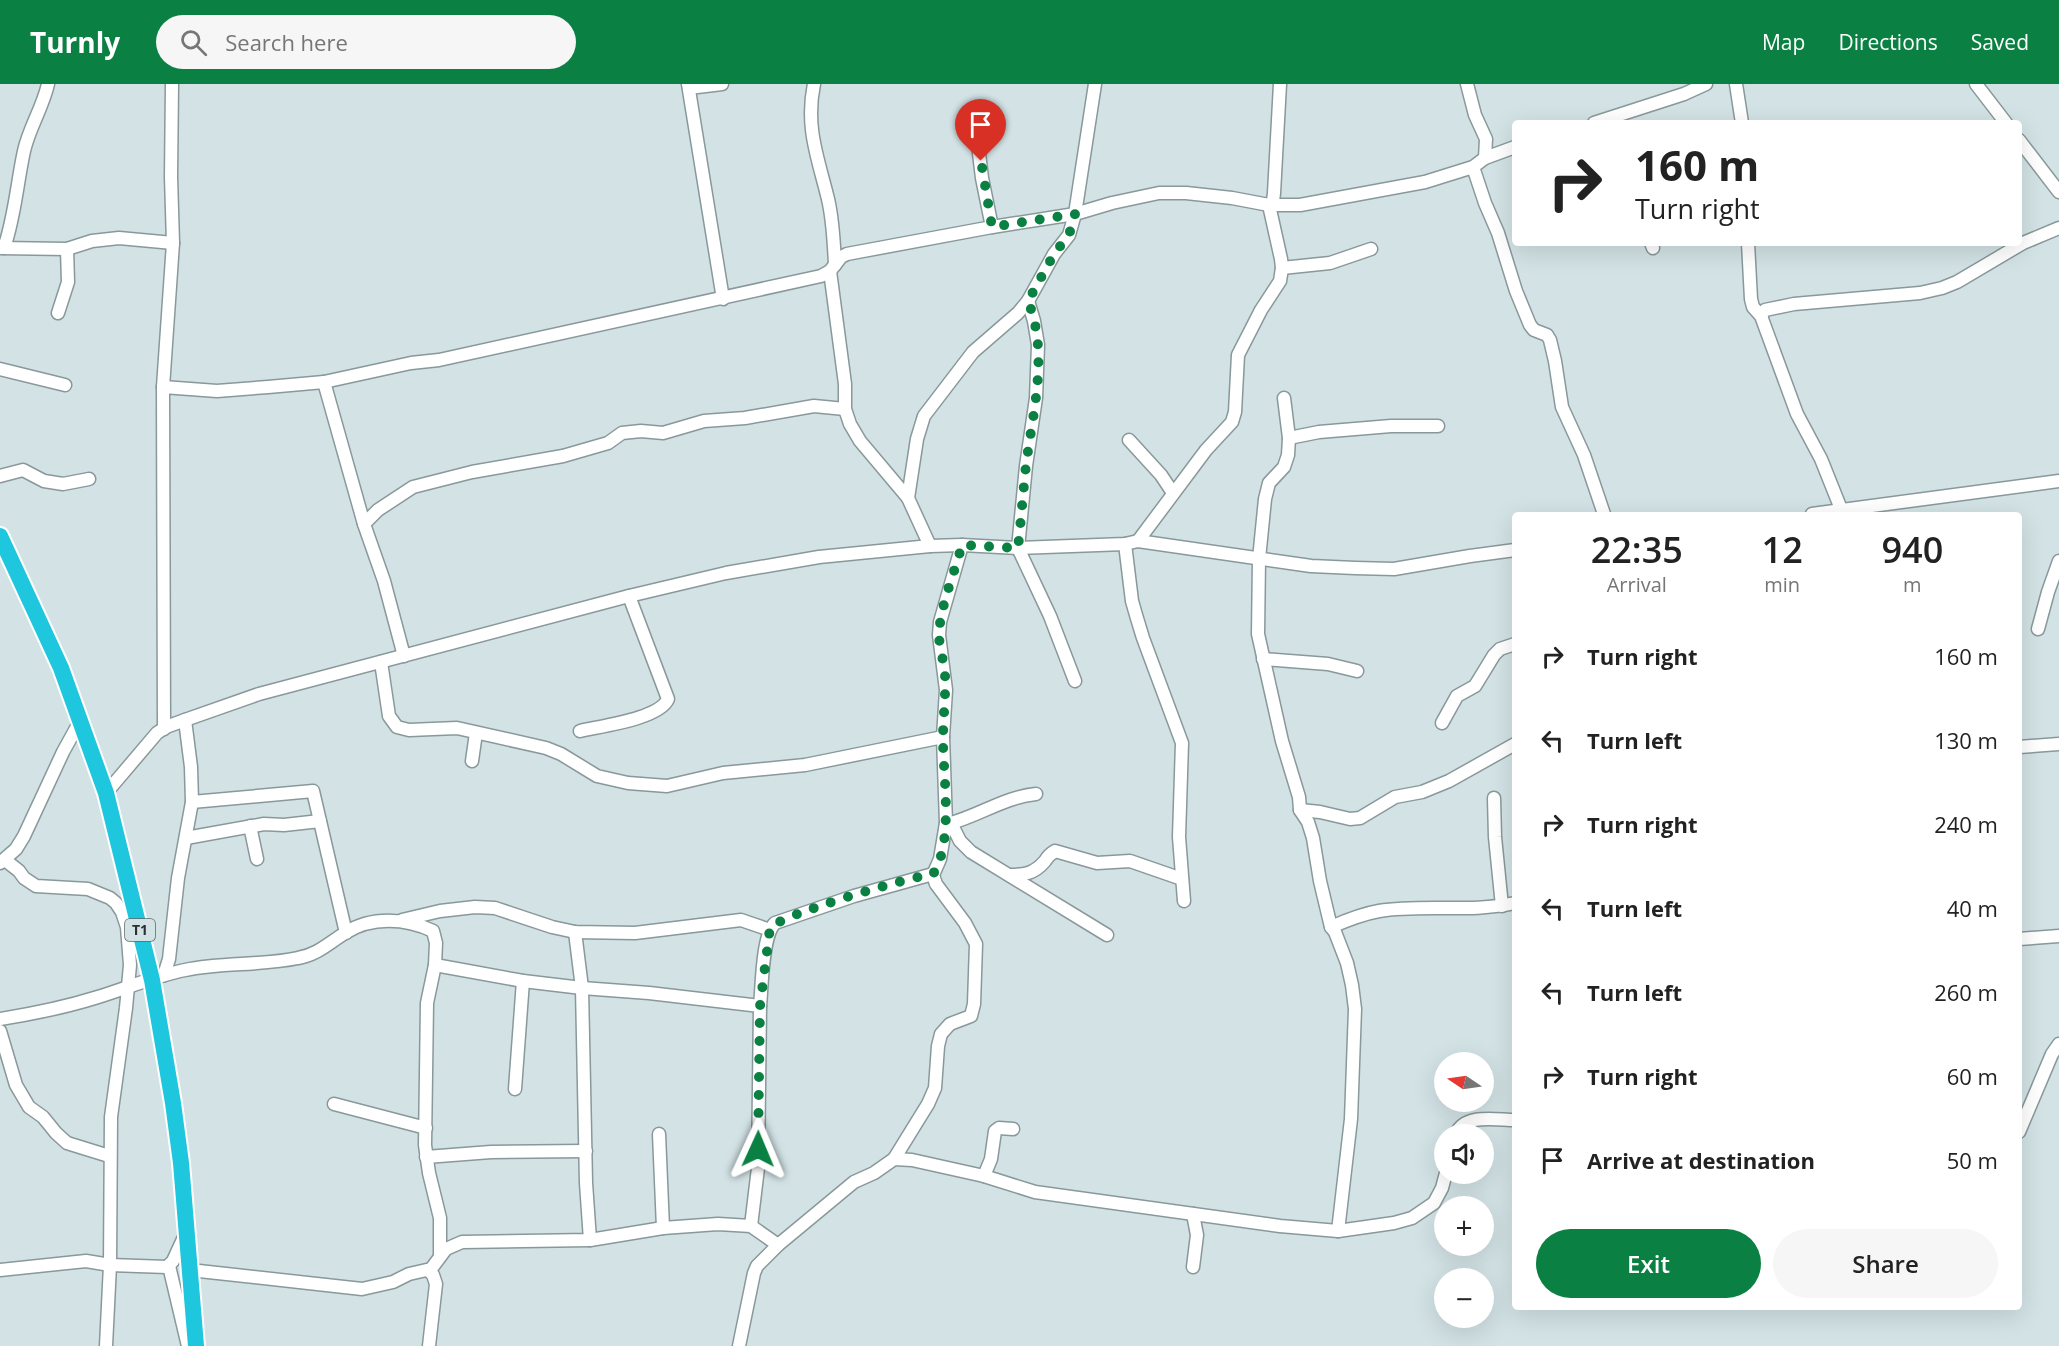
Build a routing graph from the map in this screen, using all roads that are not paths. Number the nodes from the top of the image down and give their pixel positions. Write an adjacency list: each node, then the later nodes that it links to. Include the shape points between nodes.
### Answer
1 (48, 84): 29 (street, via 24,151 10,230)
2 (172, 84): 25 (street)
3 (722, 84): 11 (street)
4 (814, 84): 32 (street, via 809,113 828,200)
5 (1095, 84): 22 (street)
6 (1280, 84): 21 (street, via 1274,193)
7 (1467, 84): 18 (street, via 1485,139)
8 (1706, 84): 12 (street)
9 (1736, 84): 13 (street)
10 (1976, 84): 14 (street)
11 (688, 86): 34 (street)
12 (1605, 120)
13 (1742, 120)
14 (2004, 120)
15 (978, 144): 23 (street)
16 (2022, 144): 20 (street)
17 (1512, 148): 18 (street)
18 (1485, 158): 19 (street)
19 (1473, 167): 21 (street, via 1425,182 1320,202); 52 (street, via 1530,325 1550,340 1562,407)
20 (2059, 192)
21 (1269, 205): 22 (street, via 1159,193); 33 (street)
22 (1075, 214): 23 (street); 35 (street, via 1069,235)
23 (992, 227): 32 (street, via 847,254)
24 (2059, 228): 26 (street)
25 (173, 243): 30 (street, via 119,238); 41 (street)
26 (2022, 244)
27 (1748, 246): 37 (street, via 1751,299)
28 (2018, 246): 37 (street, via 1942,288 1775,307)
29 (2, 248): 30 (street)
30 (67, 249): 36 (street, via 68,282)
31 (1371, 249): 33 (street, via 1330,263)
32 (832, 268): 34 (street, via 821,276); 43 (street)
33 (1282, 268): 50 (street, via 1280,281 1238,355 1232,422)
34 (723, 299): 39 (street)
35 (1028, 301): 51 (street, via 973,352 924,416); 60 (street, via 1038,345 1036,398)
36 (58, 313)
37 (1761, 316): 53 (street, via 1797,414 1821,459)
38 (0, 369): 40 (street)
39 (324, 382): 41 (street, via 217,391); 54 (street)
40 (65, 385)
41 (163, 387): 75 (street)
42 (1284, 398): 45 (street)
43 (845, 409): 51 (street, via 860,441); 54 (street, via 814,406 704,421 663,433 622,433 608,443 563,456 472,471 413,487)
44 (1438, 426): 45 (street, via 1391,426)
45 (1288, 438): 62 (street, via 1284,467 1271,479 1266,492)
46 (1130, 440): 50 (street)
47 (0, 476): 48 (street, via 23,471 44,481 63,484)
48 (89, 479)
49 (2059, 481): 53 (street)
50 (1173, 493): 56 (street)
51 (908, 498): 59 (street)
52 (1603, 512)
53 (1842, 512)
54 (364, 524): 67 (street)
55 (0, 536): 73 (highway, T1, via 61,668)
56 (1138, 541): 57 (street); 62 (street)
57 (1125, 544): 60 (street); 96 (street, via 1139,627 1182,743)
58 (962, 545): 59 (street); 60 (street); 78 (street, via 940,628 946,690)
59 (930, 546): 64 (street, via 819,557 726,573)
60 (1018, 548): 71 (street)
61 (1512, 550): 62 (street, via 1394,568 1311,566)
62 (1258, 559): 68 (street, via 1258,634)
63 (2059, 561): 65 (street)
64 (629, 596): 67 (street); 76 (street, via 667,701 650,713)
65 (2037, 629)
66 (1512, 645): 74 (street, via 1494,655 1475,686 1457,696)
67 (404, 657): 69 (street)
68 (1263, 659): 70 (street, via 1328,664); 87 (street)
69 (381, 662): 72 (street, via 259,694); 77 (street, via 389,716 397,727 452,727)
70 (1357, 671)
71 (1075, 681)
72 (185, 720): 75 (street); 86 (street)
73 (79, 723): 83 (highway, T1); 93 (street, via 24,836)
74 (1442, 723)
75 (164, 729): 83 (street)
76 (580, 731)
77 (476, 733): 78 (street, via 546,748 603,778 660,786 723,773 805,765); 82 (street)
78 (943, 737): 89 (street)
79 (2059, 744): 81 (street)
80 (1512, 746): 87 (street, via 1449,781 1395,797 1360,818)
81 (2022, 747)
82 (472, 762)
83 (106, 793): 109 (highway, T1)
84 (1036, 794): 89 (street, via 1011,798)
85 (1494, 798): 99 (street)
86 (192, 802): 88 (street, via 312,790); 91 (street)
87 (1300, 810): 101 (street, via 1313,838)
88 (320, 821): 90 (street); 104 (street)
89 (948, 823): 94 (street); 95 (street, via 971,852)
90 (250, 826): 91 (street); 92 (street)
91 (186, 838): 109 (street, via 169,959)
92 (257, 859)
93 (2, 861): 111 (street, via 32,885 88,889 117,903 129,938)
94 (933, 874): 102 (street, via 781,920); 128 (street, via 976,942 974,1004 970,1016 950,1024 941,1035 937,1077 928,1104)
95 (1007, 875): 96 (street, via 1034,872 1055,851 1097,863 1130,861); 105 (street)
96 (1182, 879): 97 (street)
97 (1184, 901)
98 (1512, 904): 99 (street)
99 (1502, 906): 101 (street, via 1378,911)
100 (398, 921): 103 (street, via 440,911 495,908); 104 (street, via 372,922); 108 (street, via 434,932)
101 (1330, 927): 134 (street, via 1347,963 1355,1009 1351,1119)
102 (770, 930): 103 (street, via 741,920 635,933); 113 (street)
103 (575, 932): 112 (street)
104 (346, 933): 109 (street, via 315,953 299,958 193,968)
105 (1107, 935)
106 (2059, 936): 107 (street)
107 (2022, 939)
108 (435, 965): 110 (street); 122 (street, via 428,1003)
109 (158, 977): 111 (street); 135 (highway, T1)
110 (523, 981): 112 (street); 117 (street)
111 (128, 987): 114 (street); 126 (street)
112 (582, 988): 113 (street); 125 (street)
113 (760, 1006): 132 (street, via 758,1167)
114 (0, 1019)
115 (0, 1031): 126 (street, via 16,1085 29,1107 67,1143)
116 (2059, 1044): 121 (street)
117 (515, 1089)
118 (334, 1104): 122 (street)
119 (1512, 1120): 120 (street)
120 (1464, 1124)
121 (2022, 1125)
122 (426, 1128): 127 (street)
123 (1013, 1129): 129 (street, via 995,1131)
124 (659, 1134): 133 (street)
125 (585, 1151): 127 (street); 136 (street)
126 (109, 1156): 139 (street)
127 (426, 1157): 138 (street, via 440,1218)
128 (894, 1159): 129 (street); 137 (street, via 854,1182)
129 (984, 1176): 131 (street, via 1035,1192)
130 (1442, 1184): 134 (street, via 1434,1203 1412,1218)
131 (1194, 1214): 134 (street); 141 (street, via 1197,1235)
132 (751, 1226): 133 (street); 137 (street)
133 (663, 1228): 136 (street)
134 (1338, 1231)
135 (186, 1234): 140 (street); 143 (highway, T1)
136 (590, 1240): 138 (street, via 471,1241 453,1245)
137 (778, 1245): 149 (street, via 754,1273)
138 (440, 1256): 144 (street)
139 (110, 1265): 140 (street); 142 (street, via 86,1262); 145 (street)
140 (169, 1266): 146 (street)
141 (1193, 1267)
142 (0, 1270)
143 (190, 1270): 144 (street, via 362,1289); 147 (highway, T1)
144 (428, 1270): 148 (street, via 436,1284)
145 (106, 1346)
146 (188, 1346)
147 (196, 1346)
148 (429, 1346)
149 (739, 1346)

